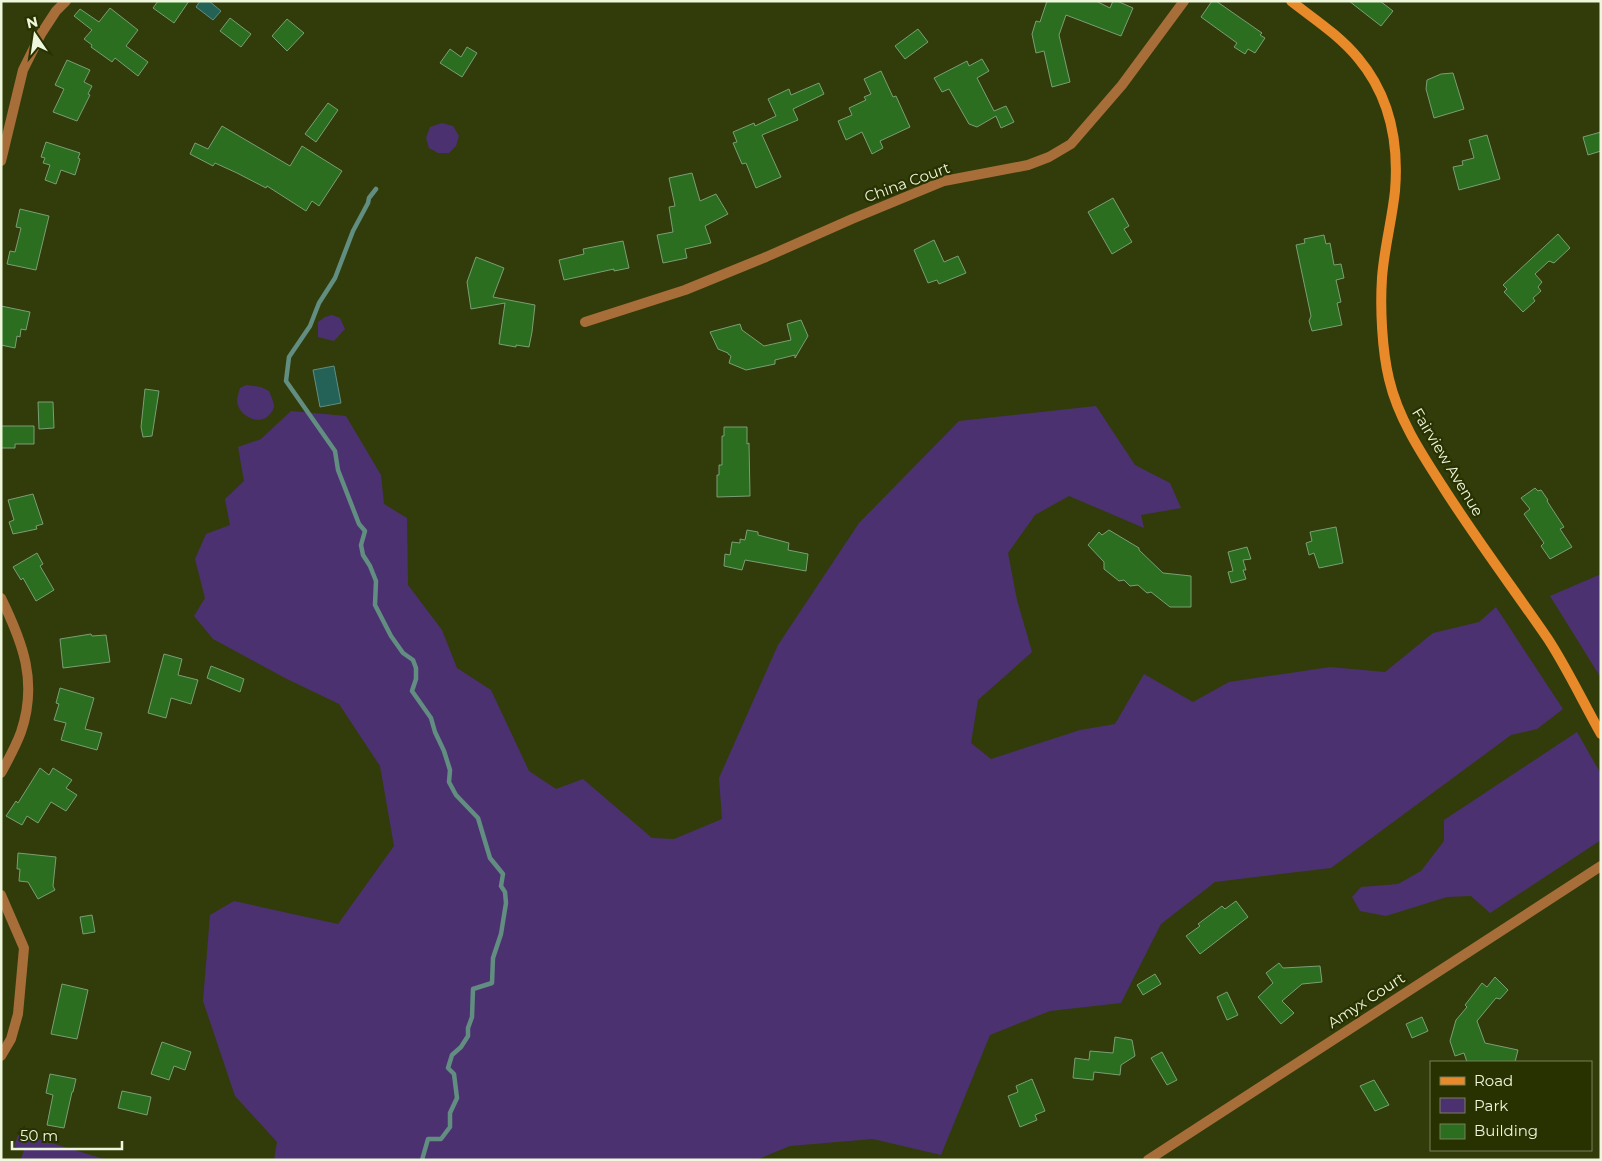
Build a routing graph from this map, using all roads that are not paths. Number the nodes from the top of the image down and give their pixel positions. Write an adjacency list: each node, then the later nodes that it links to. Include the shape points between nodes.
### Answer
1 (66, 1): 4 (street, via 41,34 23,70)
2 (1184, 1): 5 (street, China Court, via 1071,144 1049,157 1028,165 944,181 684,290)
3 (1291, 1): 7 (main road, Fairview Avenue, via 1342,40 1356,56 1377,85 1391,121 1396,154 1395,191 1382,277 1381,320 1389,378 1402,418 1466,522 1550,642)
4 (1, 161)
5 (586, 322)
6 (1, 598): 8 (street, via 28,667 29,700 21,732)
7 (1601, 734)
8 (1, 774)
9 (1601, 866): 12 (street, Amyx Court)
10 (1, 895): 11 (street, via 24,948 18,1014 11,1039)
11 (1, 1056)
12 (1148, 1160)

